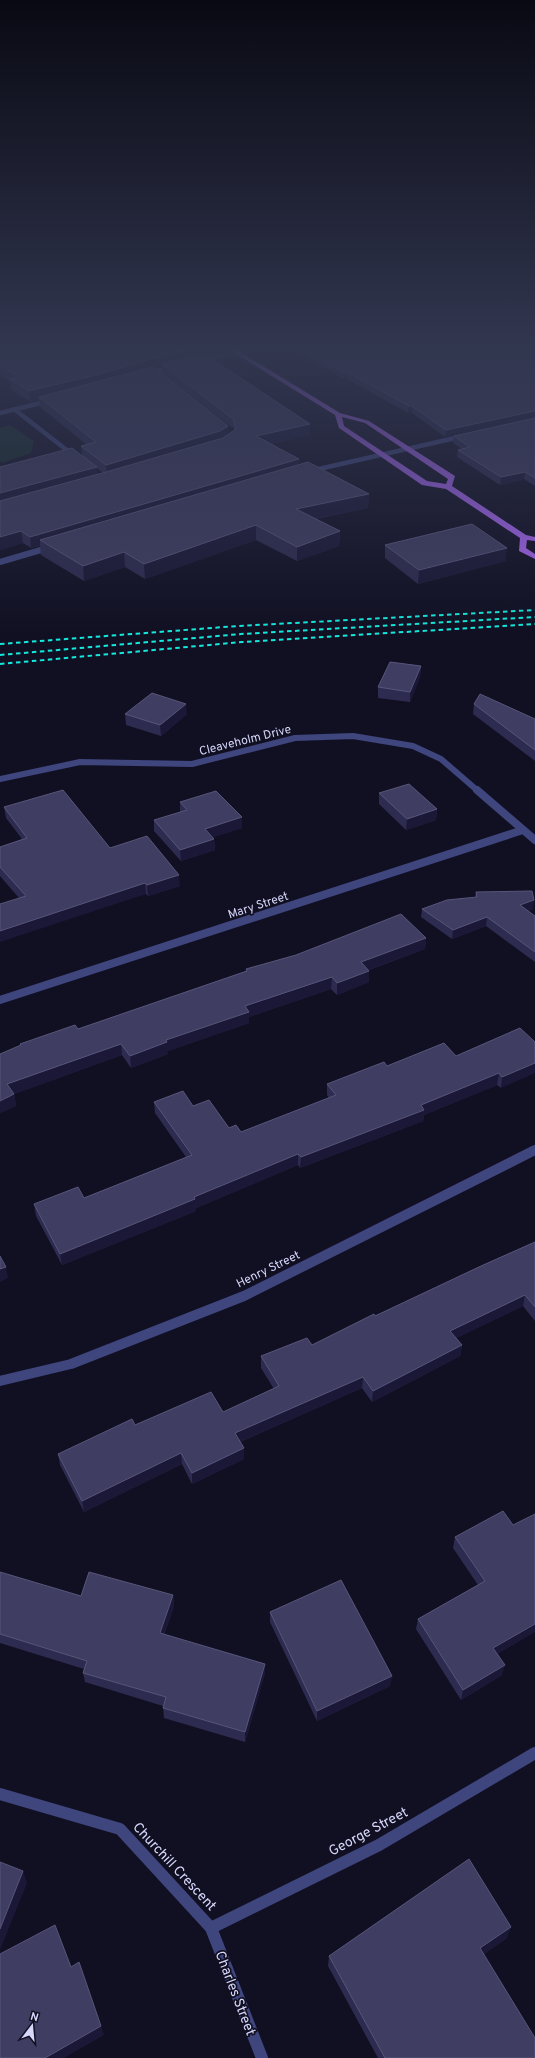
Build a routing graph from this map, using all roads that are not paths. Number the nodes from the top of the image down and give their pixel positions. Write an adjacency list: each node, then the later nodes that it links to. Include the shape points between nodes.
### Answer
1 (56, 442): 7 (street)
2 (363, 442): 6 (main road)
3 (398, 442): 5 (main road)
4 (435, 442): 5 (street)
5 (407, 448): 6 (street); 9 (main road, via 452,478)
6 (381, 454): 8 (street); 9 (main road, via 426,483)
7 (75, 457)
8 (305, 472)
9 (448, 486): 10 (main road)
10 (524, 537): 11 (main road); 13 (main road, via 522,549)
11 (535, 539)
12 (53, 546): 14 (street)
13 (535, 557)
14 (0, 562)
15 (0, 779): 16 (street, Cleaveholm Drive, via 80,762 192,764 295,738 353,736 413,746 441,759)
16 (523, 830): 17 (street, Cleaveholm Drive); 18 (street, Mary Street)
17 (535, 840)
18 (0, 1000)
19 (535, 1150): 20 (street, Henry Street, via 244,1296 71,1364)
20 (0, 1381)
21 (535, 1753): 23 (street, George Street, via 379,1845)
22 (0, 1794): 23 (street, Churchill Crescent, via 120,1829)
23 (211, 1928): 24 (street, Charles Street)
24 (262, 2058)

